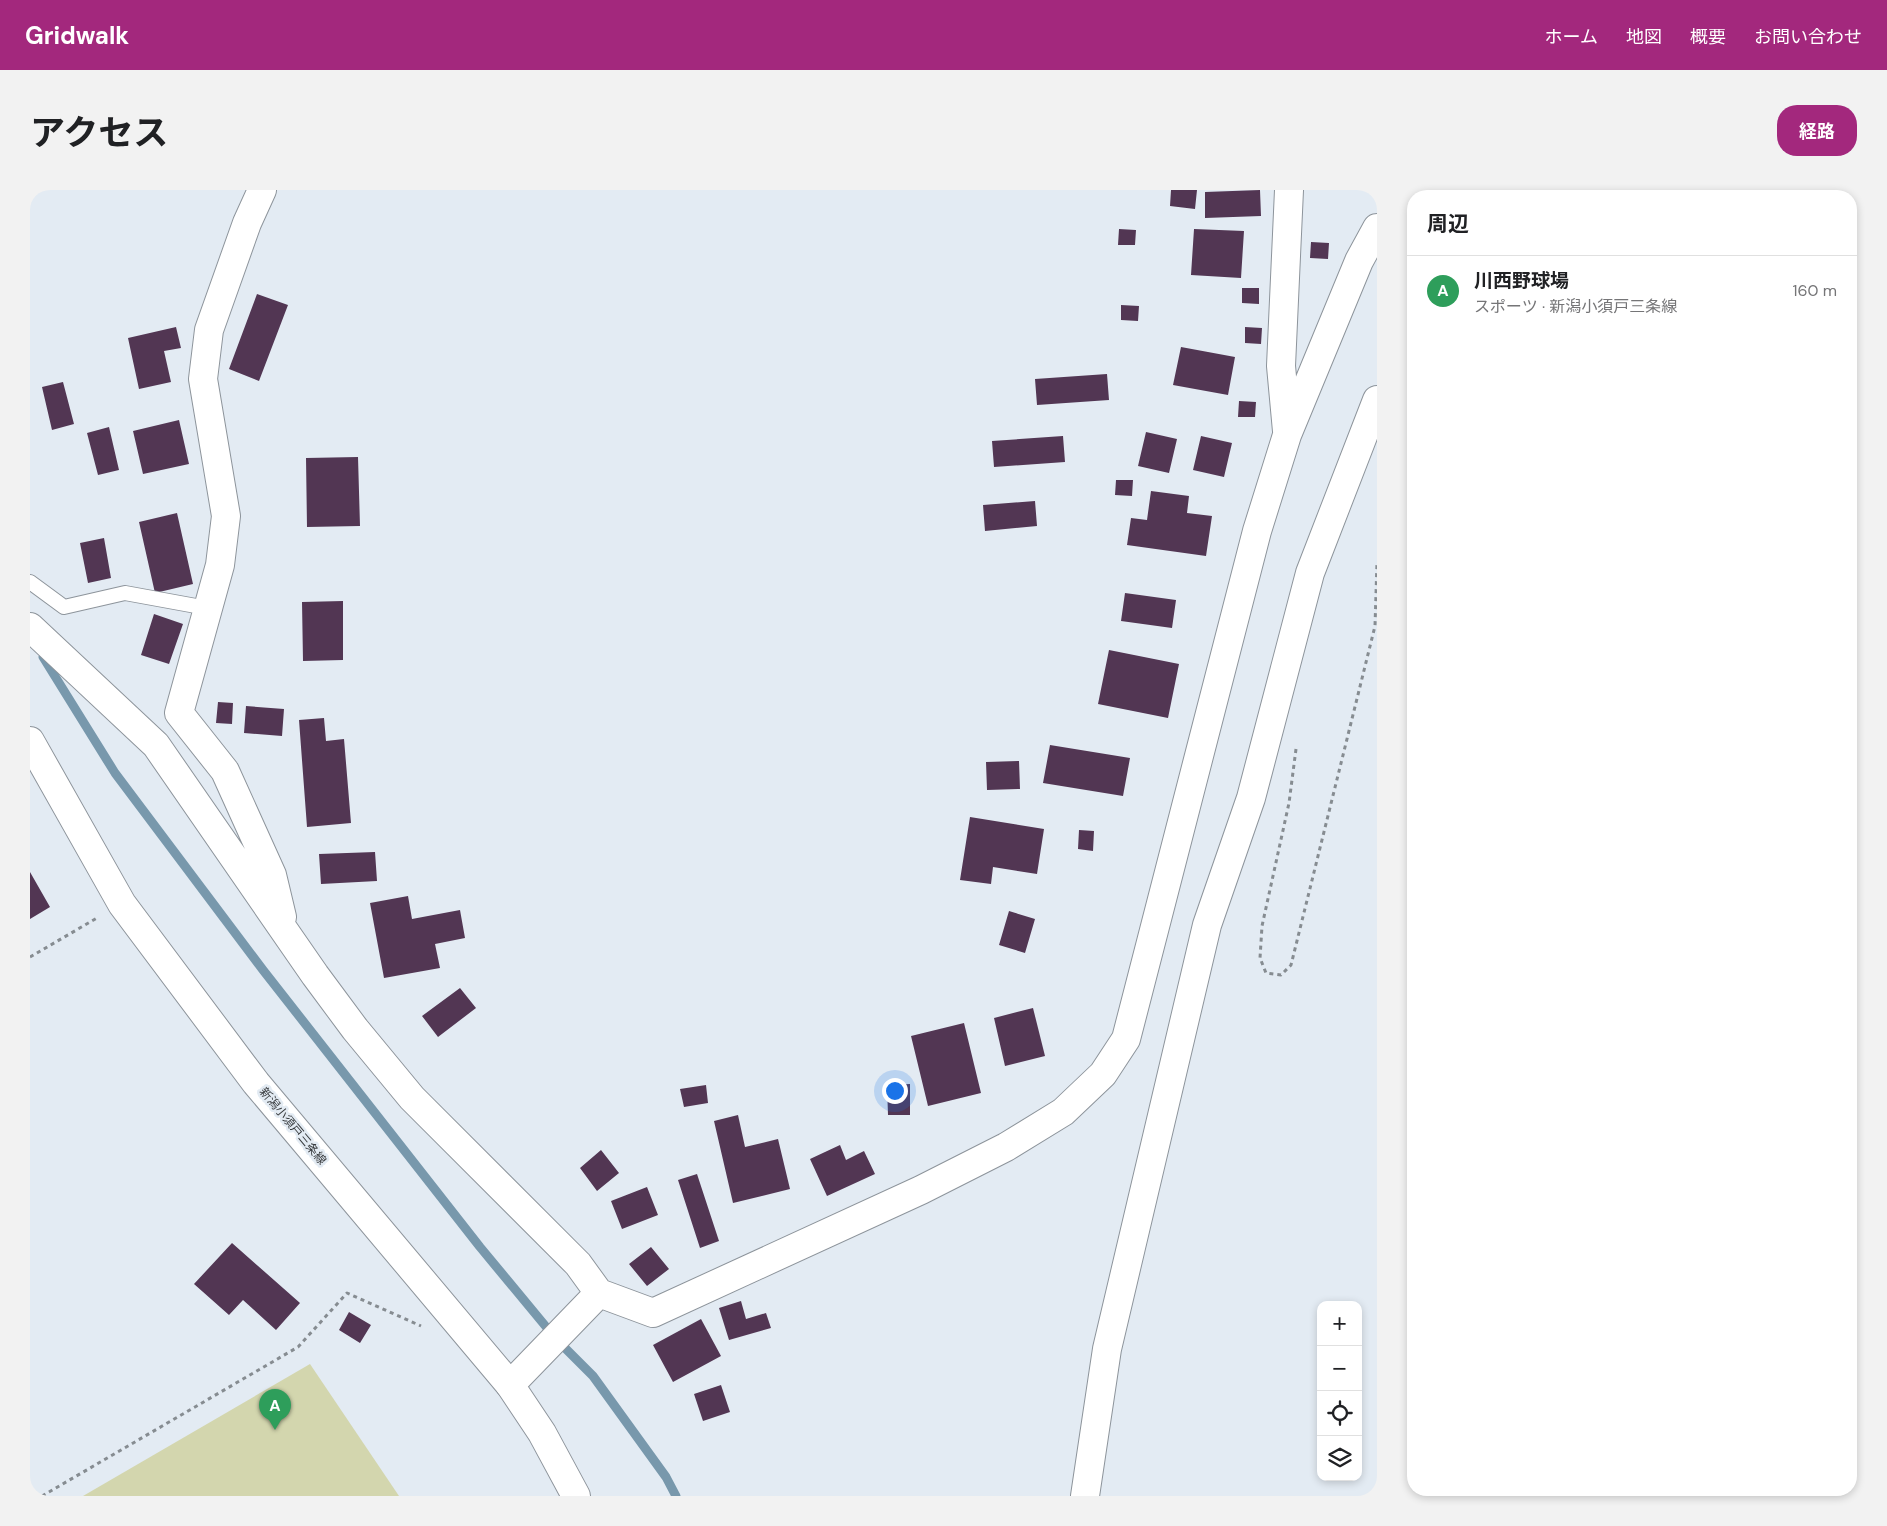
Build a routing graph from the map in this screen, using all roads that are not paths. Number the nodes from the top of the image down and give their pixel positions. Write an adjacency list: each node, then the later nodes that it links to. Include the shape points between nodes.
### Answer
1 (262, 190): 7 (street, via 209,330 203,379 226,516 220,565)
2 (1289, 190): 5 (street, via 1281,366)
3 (1377, 228): 5 (street)
4 (1377, 400): 14 (street, via 1310,573 1251,798 1207,925 1107,1349)
5 (1287, 435): 11 (street, via 1257,531 1126,1039 1103,1074 1063,1112 1006,1147 921,1190 653,1313)
6 (30, 582): 7 (lane, via 64,607 125,593)
7 (207, 608): 10 (street, via 179,714 225,771 272,875)
8 (30, 627): 10 (street, via 156,745)
9 (30, 741): 12 (street, 新潟小須戸三条線, via 122,904 256,1083)
10 (285, 931): 11 (street, via 355,1029 412,1098 578,1264)
11 (594, 1299): 12 (street)
12 (519, 1377): 13 (street, 新潟小須戸三条線, via 542,1433)
13 (576, 1496)
14 (1085, 1496)

